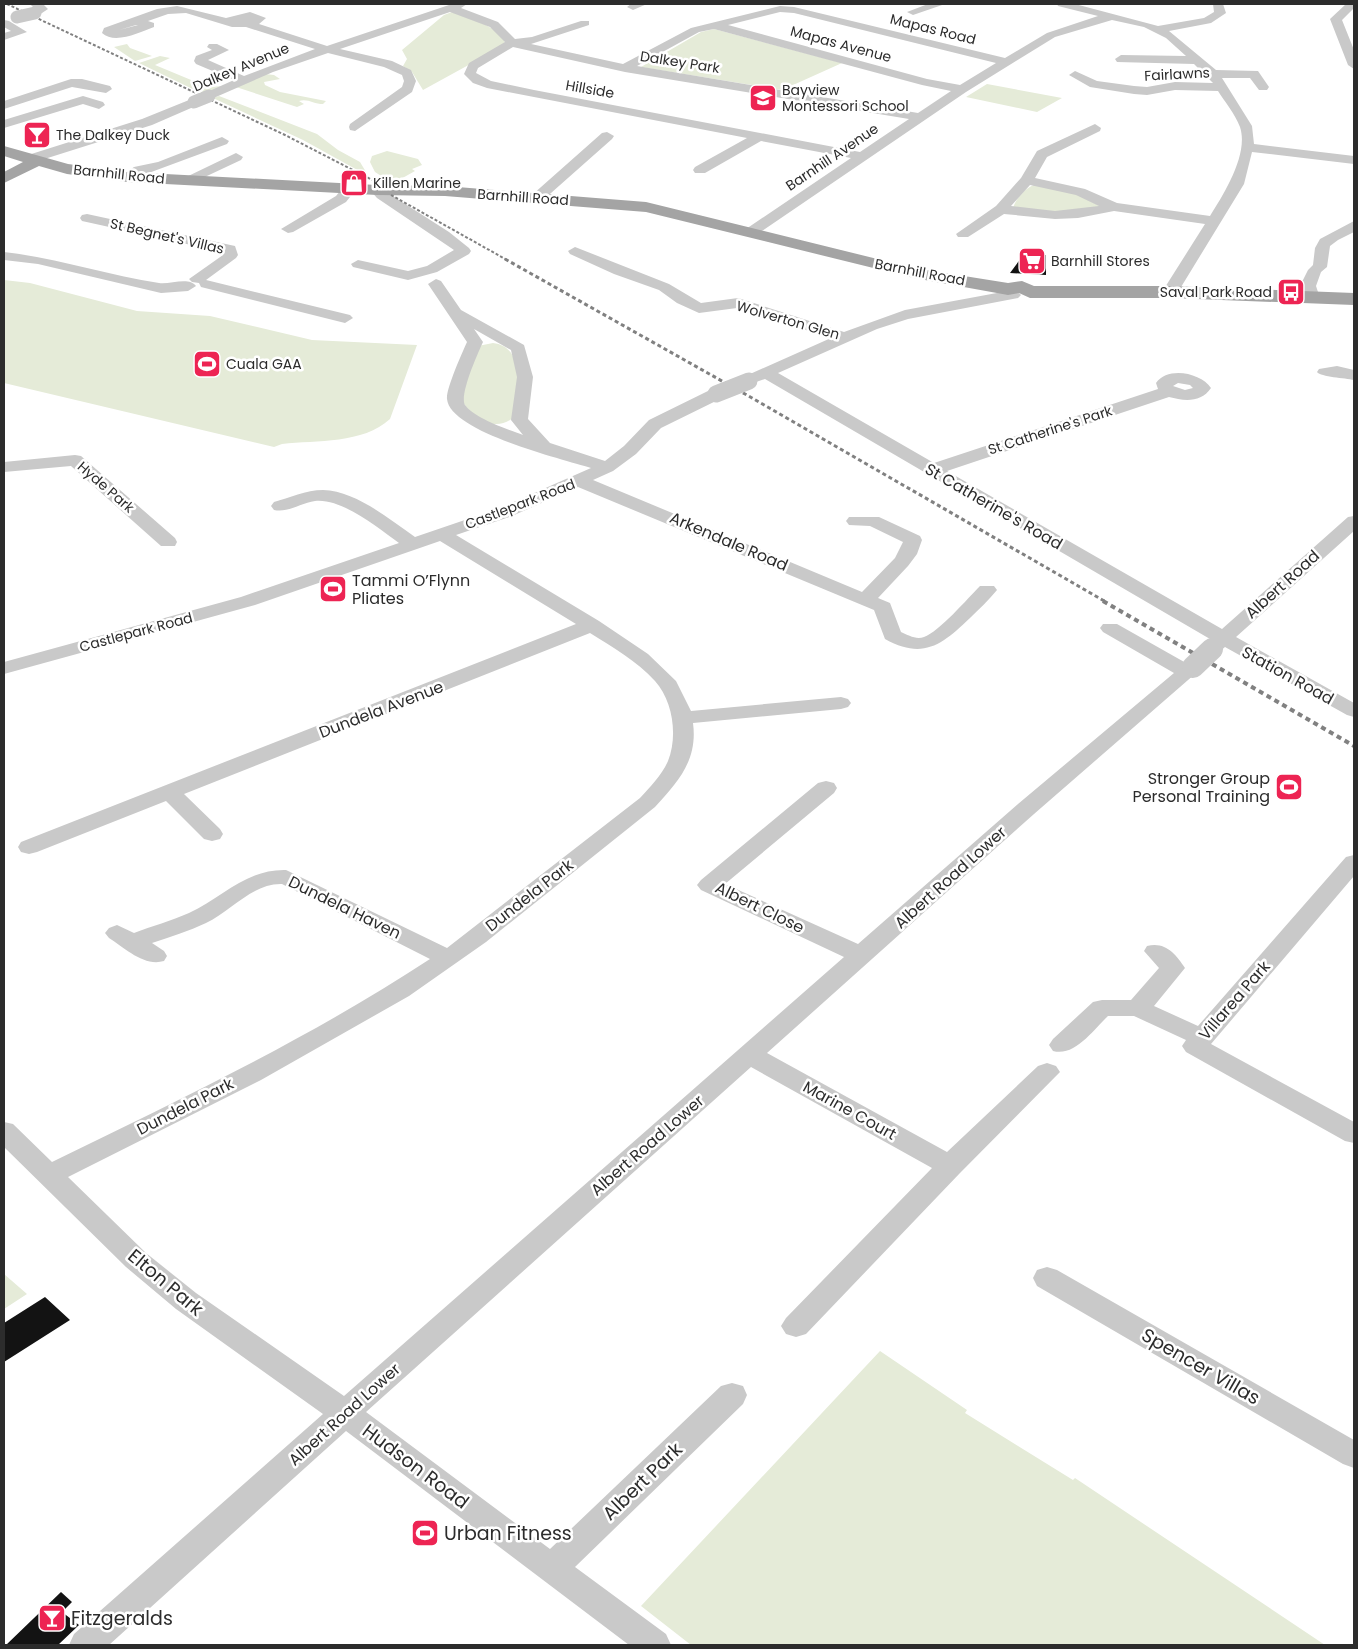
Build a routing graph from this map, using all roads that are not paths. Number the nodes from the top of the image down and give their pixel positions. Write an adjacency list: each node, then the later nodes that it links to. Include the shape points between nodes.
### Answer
1 (463, 4): 8 (street, Dalkey Avenue)
2 (939, 4): 9 (street)
3 (1062, 4): 10 (street)
4 (1218, 4): 15 (street, via 1220,13 1211,19)
5 (417, 5): 8 (street)
6 (1351, 8): 25 (street, via 1336,19 1336,24)
7 (35, 9): 12 (street, bridge)
8 (446, 9): 19 (street, via 497,27); 21 (street, Dalkey Avenue)
9 (913, 12)
10 (1111, 16): 15 (street); 24 (street, Barnhill Avenue, via 1051,35)
11 (136, 21): 17 (street, via 175,8)
12 (7, 24): 16 (street)
13 (585, 24): 19 (street, via 534,40)
14 (713, 25): 24 (street, Mapas Road, via 772,10 790,10); 26 (street, Mapas Road, via 694,30); 36 (street, Mapas Avenue)
15 (1158, 30): 23 (street)
16 (25, 34)
17 (292, 38): 18 (street); 21 (street)
18 (277, 42)
19 (511, 43): 26 (street, Dalkey Park); 45 (street, Hillside, via 471,68 471,76 487,84 565,102)
20 (213, 47): 30 (street, via 223,50 200,61)
21 (327, 49): 30 (street, Dalkey Avenue); 42 (street, via 388,64 404,71 410,81 408,89 399,97)
22 (1121, 59): 23 (street)
23 (1198, 60): 27 (street)
24 (1007, 62): 36 (street, Barnhill Avenue)
25 (1354, 65)
26 (625, 68): 40 (street, Dalkey Park)
27 (1212, 74): 33 (street); 34 (street, via 1254,74)
28 (1075, 75): 33 (street, Fairlawns, via 1094,84 1147,91 1175,86)
29 (47, 76): 31 (street)
30 (243, 80): 51 (street, Dalkey Avenue, bridge, via 131,127)
31 (71, 83): 32 (street); 37 (street)
32 (105, 87)
33 (1222, 87): 47 (street, via 1246,126)
34 (1263, 87)
35 (12, 88): 37 (street)
36 (962, 89): 40 (street, Barnhill Avenue)
37 (34, 95): 38 (street)
38 (4, 105)
39 (99, 105): 41 (street, via 83,100)
40 (918, 117): 50 (street, Barnhill Avenue)
41 (4, 124)
42 (355, 127)
43 (1095, 128): 57 (street, via 1042,154)
44 (607, 136): 60 (street)
45 (761, 136): 50 (street, Hillside); 53 (street)
46 (222, 141): 54 (street)
47 (1247, 147): 52 (street); 64 (street, via 1237,184)
48 (4, 151): 51 (main road, Barnhill Road)
49 (236, 157): 56 (street)
50 (863, 157): 67 (street, Barnhill Avenue)
51 (34, 160): 54 (main road, Barnhill Road, via 85,172); 55 (main road)
52 (1353, 164)
53 (700, 170)
54 (127, 177): 56 (main road, Barnhill Road)
55 (5, 178)
56 (187, 180): 58 (main road, Barnhill Road)
57 (1026, 180): 61 (street, via 1080,192); 62 (street)
58 (350, 188): 59 (main road, Barnhill Road); 66 (street, via 341,199)
59 (377, 190): 60 (main road, Barnhill Road); 71 (street, via 464,251 432,269 408,276)
60 (537, 198): 67 (main road, Barnhill Road, via 646,207)
61 (1114, 207): 62 (street, via 1055,215); 64 (street)
62 (1001, 209): 68 (street)
63 (87, 218): 72 (street, St Begnet's Villas, via 230,249 231,255)
64 (1213, 221): 75 (street)
65 (1354, 225): 76 (street, via 1323,246 1320,267 1308,286)
66 (288, 229)
67 (751, 232): 74 (main road, Barnhill Road, via 914,273)
68 (963, 234)
69 (575, 251): 81 (street, Wolverton Glen, via 619,271 681,291 699,308 738,304)
70 (4, 256): 72 (street, St Begnet's Villas, via 38,260 161,288)
71 (358, 264)
72 (197, 283): 79 (street, St Begnet's Villas)
73 (436, 284): 78 (street)
74 (1017, 292): 75 (main road, Barnhill Road); 81 (street, Castlepark Road, via 905,315)
75 (1170, 292): 76 (main road, Barnhill Road)
76 (1312, 298): 77 (main road, Barnhill Road)
77 (1354, 299)
78 (457, 313): 80 (street); 82 (street)
79 (345, 318)
80 (497, 336): 82 (street); 87 (street, via 518,348 525,377)
81 (847, 338): 84 (street, Castlepark Road)
82 (475, 342): 88 (street, via 455,398 458,408)
83 (1325, 372): 85 (street, via 1337,370)
84 (766, 373): 91 (street, Castlepark Road, bridge, via 655,424 630,450); 92 (street, St Catherine's Road)
85 (1354, 375)
86 (1170, 391): 92 (street, St Catherine's Park)
87 (519, 420): 88 (street); 89 (street)
88 (490, 430): 89 (street)
89 (544, 448): 91 (street)
90 (4, 467): 98 (street, Hyde Park, via 76,460)
91 (607, 467): 93 (street, Castlepark Road)
92 (931, 470): 104 (street, St Catherine's Road)
93 (580, 481): 97 (street, Castlepark Road, via 506,512); 101 (street, Arkendale Road)
94 (280, 506): 99 (street, via 311,497 328,496 342,500)
95 (855, 521): 101 (street, via 872,522 913,540 906,557)
96 (1354, 521): 104 (street, Albert Road)
97 (441, 534): 99 (street, Castlepark Road); 102 (street, Dundela Park)
98 (168, 542)
99 (413, 544): 105 (street, Castlepark Road, via 248,601)
100 (987, 590): 101 (street, via 932,642 916,644 892,635 883,606)
101 (871, 601)
102 (592, 625): 109 (street, Dundela Park, via 654,670 669,686); 111 (street, Dundela Avenue)
103 (1110, 628): 106 (street)
104 (1217, 644): 106 (street, Albert Road Lower, bridge); 108 (street, Station Road)
105 (4, 668)
106 (1190, 670): 117 (street, Albert Road Lower, via 1026,810)
107 (841, 703): 109 (street)
108 (1354, 711)
109 (683, 718): 118 (street, Dundela Park, via 684,748 676,769 660,790 609,835)
110 (826, 788): 117 (street, Albert Close, via 709,885)
111 (170, 792): 112 (street); 113 (street, Dundela Avenue)
112 (212, 834)
113 (29, 848)
114 (1354, 862): 120 (street, Villarea Park)
115 (1156, 951): 119 (street, via 1173,968)
116 (155, 956): 118 (street, Dundela Haven, via 124,937 198,917 258,881 279,876)
117 (863, 956): 122 (street, Albert Road Lower)
118 (448, 958): 127 (street, Dundela Park, via 325,1033)
119 (1138, 1008): 120 (street); 121 (street, via 1102,1008)
120 (1202, 1038): 125 (street, Villarea Park, via 1195,1046)
121 (1062, 1045)
122 (750, 1055): 126 (street, Marine Court); 131 (street, Albert Road Lower)
123 (1047, 1072): 126 (street)
124 (4, 1131): 127 (street, Elton Park)
125 (1354, 1134)
126 (950, 1166): 129 (street)
127 (48, 1176): 131 (street, Elton Park, via 136,1260 186,1301)
128 (1047, 1278): 132 (street, Spencer Villas)
129 (796, 1326)
130 (732, 1395): 133 (street, Albert Park)
131 (345, 1413): 133 (street, Hudson Road); 134 (street, Albert Road Lower)
132 (1354, 1455)
133 (553, 1567): 135 (street, Hudson Road)
134 (86, 1645)
135 (654, 1645)

